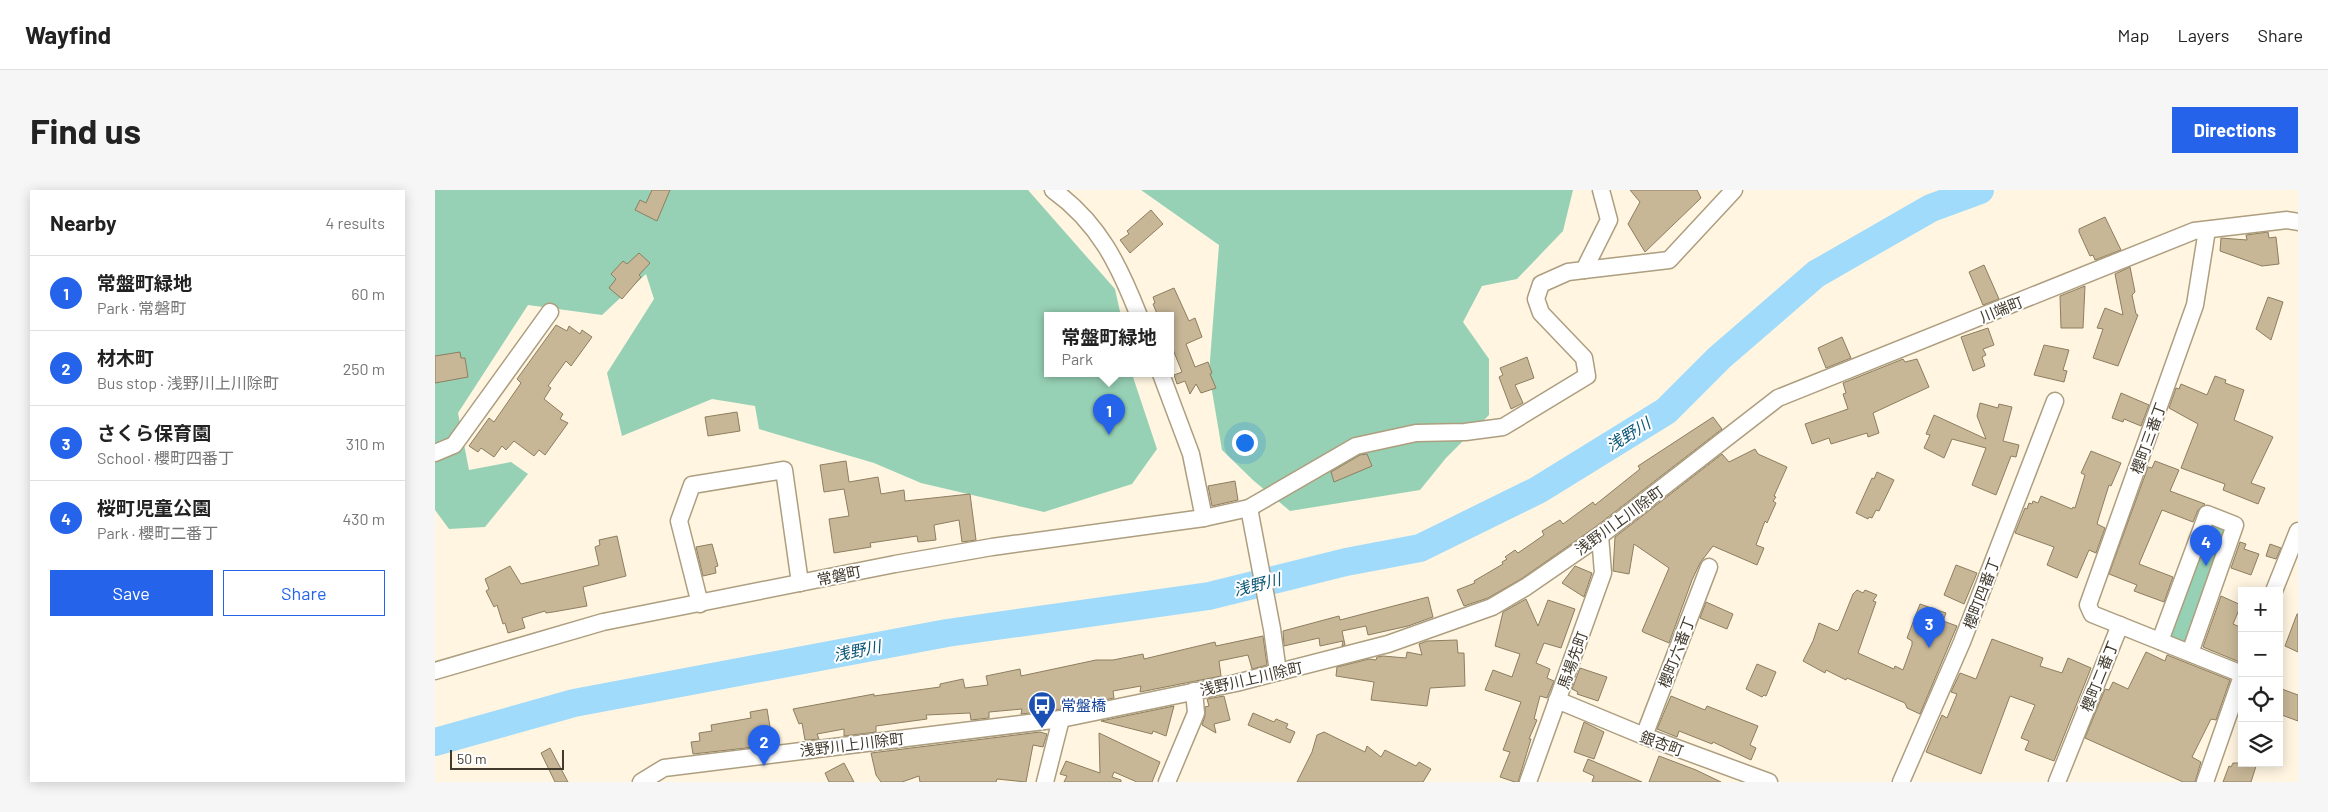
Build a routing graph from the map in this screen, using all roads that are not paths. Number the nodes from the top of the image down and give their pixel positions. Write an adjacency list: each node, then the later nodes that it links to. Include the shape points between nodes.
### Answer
1 (1053, 190): 8 (street, via 1100,235 1122,272)
2 (1601, 190): 6 (street, via 1609,220)
3 (1734, 190): 6 (street, via 1669,260)
4 (2298, 222): 5 (street, 川端町, via 2287,220)
5 (2207, 230): 11 (street, 川端町, via 2194,231 1779,398); 21 (street, 櫻町三番丁, via 2195,305 2089,605 2092,614)
6 (1584, 270): 13 (street, 常磐町, via 1568,272 1541,284 1535,299 1541,313 1584,358 1587,376 1503,427 1416,433 1356,446)
7 (551, 312): 12 (street, via 454,445)
8 (1137, 312)
9 (1162, 377): 14 (street, via 1191,454)
10 (2055, 401): 37 (street, 櫻町四番丁, via 1962,642)
11 (1721, 444): 16 (street, 浅野川上川除町)
12 (435, 453)
13 (1249, 508): 14 (street, 常磐町); 25 (street)
14 (1204, 518): 18 (street, 常磐町, via 992,547)
15 (2298, 531): 19 (street)
16 (1600, 536): 25 (street, 浅野川上川除町, via 1492,607 1388,644); 29 (street, 馬場先町, via 1603,574)
17 (1709, 567): 31 (street, 櫻町六番丁)
18 (800, 583): 20 (street, 常磐町); 20 (street, via 784,470 693,485 679,521)
19 (2276, 587)
20 (700, 604): 24 (street, 常磐町, via 603,622)
21 (2120, 625): 22 (street, 櫻町二番丁); 38 (street, 櫻町二番丁)
22 (2160, 641): 23 (street, 櫻町二番丁); 23 (street, via 2207,514 2235,525)
23 (2190, 653): 26 (street, 櫻町二番丁)
24 (435, 671)
25 (1278, 672): 28 (street, 浅野川上川除町)
26 (2238, 673)
27 (2241, 677): 39 (street)
28 (1194, 691): 30 (street, 浅野川上川除町); 35 (street, via 1196,713)
29 (1557, 700): 31 (street, 銀杏町); 32 (street, 馬場先町)
30 (1061, 720): 33 (street, 浅野川上川除町, via 664,768); 34 (street)
31 (1644, 736): 36 (street, 銀杏町)
32 (1532, 781)
33 (641, 782)
34 (1045, 782)
35 (1167, 782)
36 (1769, 782)
37 (1901, 782)
38 (2057, 782)
39 (2205, 782)

